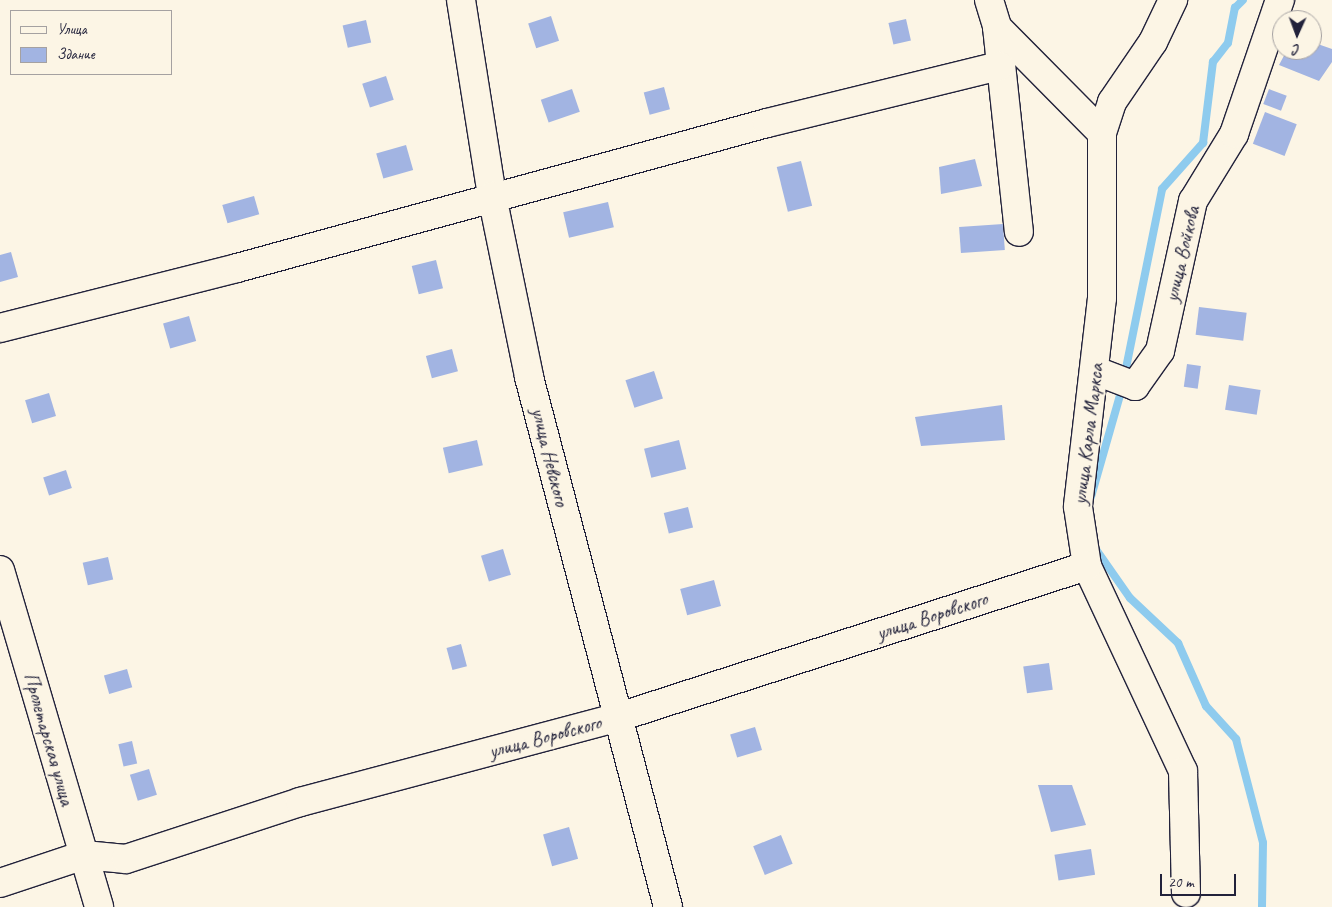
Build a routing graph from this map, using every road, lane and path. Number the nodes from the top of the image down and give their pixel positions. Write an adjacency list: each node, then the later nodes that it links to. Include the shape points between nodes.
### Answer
1 (461, 0): 8 (street, улица Невского)
2 (989, 0): 5 (street)
3 (1173, 0): 7 (street, via 1153,42 1112,102)
4 (1280, 0): 11 (street, улица Войкова, via 1234,134 1193,201 1160,350 1135,386)
5 (997, 27): 6 (street); 7 (street)
6 (999, 66): 8 (street); 9 (street)
7 (1102, 133): 11 (street, улица Карла Маркса)
8 (492, 196): 10 (street, via 237,268); 14 (street, улица Невского, via 529,377)
9 (1019, 232)
10 (0, 328)
11 (1102, 373): 12 (street, улица Карла Маркса, via 1078,507)
12 (1086, 566): 14 (street, улица Воровского); 17 (street, улица Карла Маркса, via 1183,772)
13 (0, 570): 15 (street, Пролетарская улица)
14 (616, 718): 15 (street, улица Воровского, via 300,802 126,859); 19 (street, улица Невского)
15 (84, 855): 16 (street, улица Воровского); 18 (street, Пролетарская улица)
16 (0, 884)
17 (1186, 892)
18 (99, 907)
19 (668, 907)

